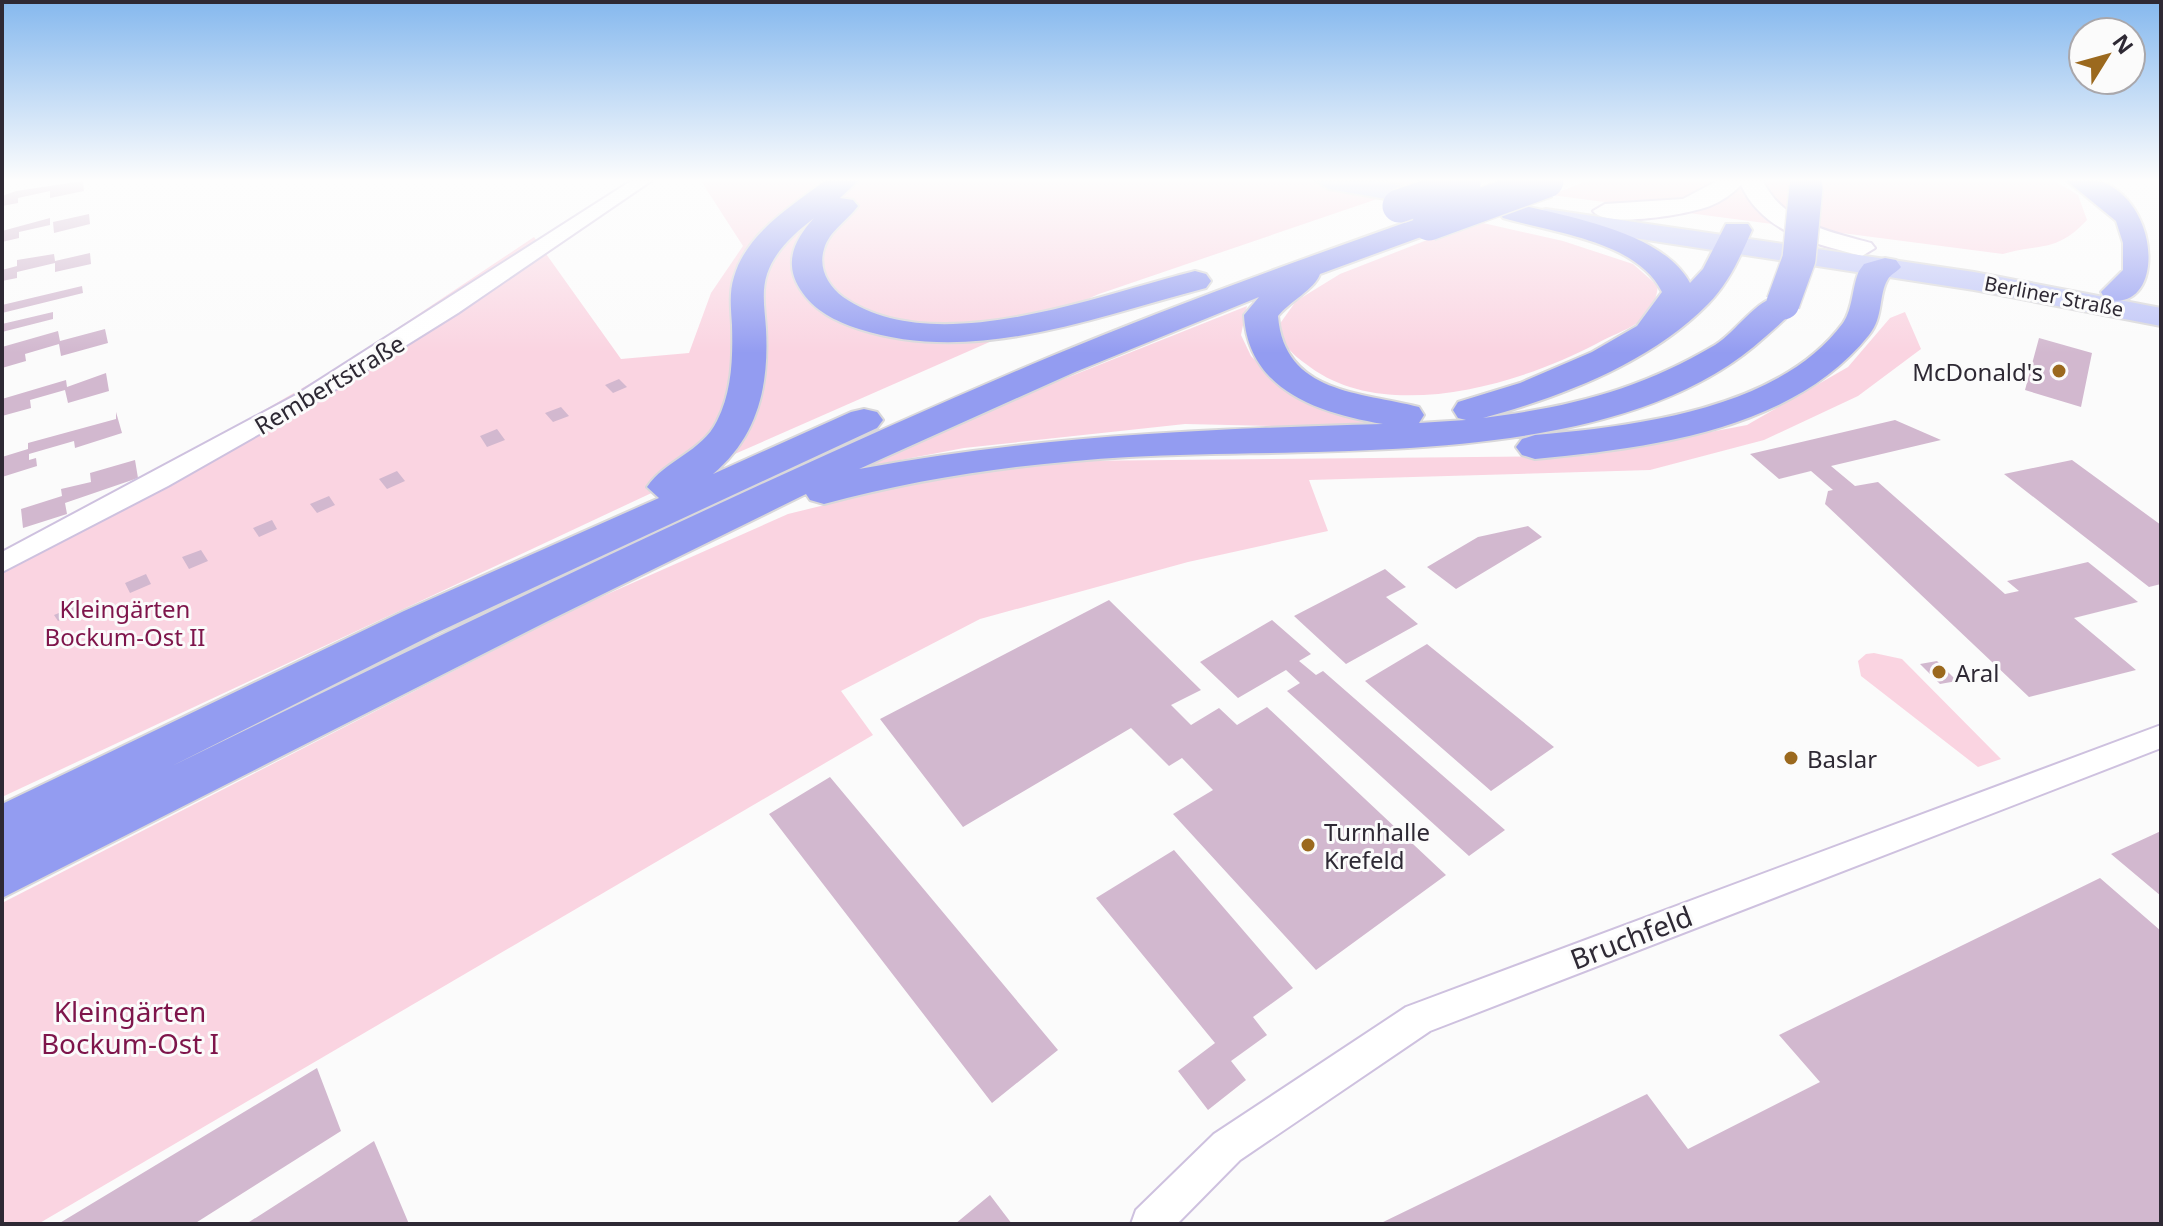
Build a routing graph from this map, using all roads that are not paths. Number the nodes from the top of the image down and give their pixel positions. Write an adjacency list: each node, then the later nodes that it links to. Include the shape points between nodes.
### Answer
1 (558, 238): 21 (street, Rembertstraße, via 316,392)
2 (773, 238): 22 (highway, via 752,271 747,291 749,385 738,418 711,457 631,508 507,566)
3 (813, 238): 14 (highway, via 806,250 806,269 817,291 835,308 869,323 921,332 987,330 1054,319)
4 (1299, 238): 14 (highway)
5 (1387, 238): 20 (highway, via 1274,277 975,400)
6 (1394, 238): 18 (highway, via 1309,273 1261,315 1263,340 1276,364 1303,386 1347,406 1391,415 1444,415 1495,405)
7 (1606, 238): 18 (highway, via 1667,270 1679,293)
8 (1732, 238): 18 (highway, via 1715,275 1695,298)
9 (1741, 238): 13 (main road, Berliner Straße)
10 (1801, 238): 19 (highway, bridge, via 1783,303 1755,334 1690,375 1638,397 1575,415 1464,434)
11 (1828, 238): 13 (main road)
12 (2139, 238): 15 (highway, via 2140,270 2133,283)
13 (1873, 257): 15 (main road, Berliner Straße); 17 (main road, Berliner Straße); 19 (highway, via 1869,305 1838,350 1761,398 1693,421 1587,443 1504,449)
14 (1195, 281): 22 (highway, via 786,454)
15 (2117, 292): 16 (main road, Berliner Straße)
16 (2161, 302)
17 (2161, 317)
18 (1636, 341)
19 (1173, 445): 20 (highway, via 1059,450 944,464 833,488)
20 (659, 548): 25 (highway)
21 (4, 560)
22 (420, 622): 24 (highway)
23 (2161, 736): 26 (street, Bruchfeld, via 1418,1019 1227,1147)
24 (2, 828)
25 (2, 875)
26 (1150, 1224)

